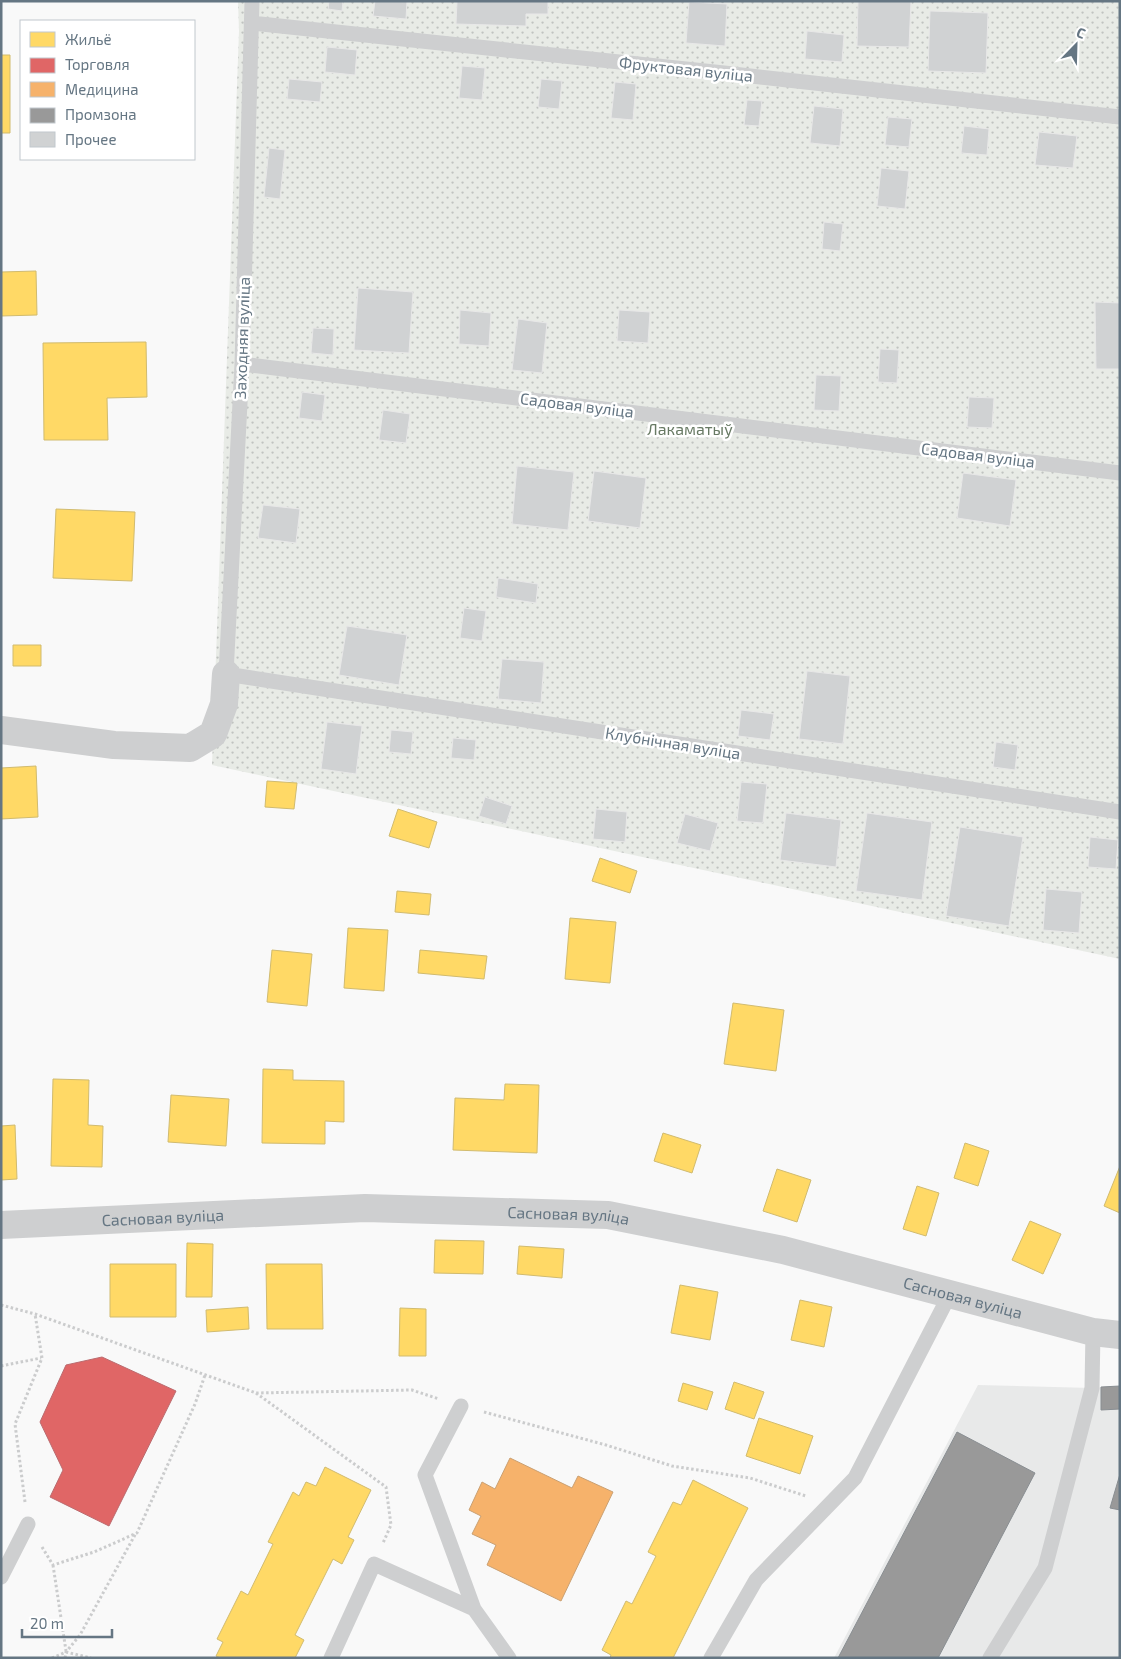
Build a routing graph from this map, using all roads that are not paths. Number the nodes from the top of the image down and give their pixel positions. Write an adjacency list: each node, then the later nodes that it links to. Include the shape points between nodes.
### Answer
1 (252, 1): 2 (lane, Заходняя вуліца)
2 (251, 23): 3 (lane, Фруктовая вуліца); 4 (lane, Заходняя вуліца)
3 (1120, 117)
4 (242, 364): 5 (lane, Садовая вуліца); 6 (lane, Заходняя вуліца)
5 (1120, 473)
6 (226, 674): 7 (street, via 224,704 213,734 190,748 114,745); 8 (lane, Клубнічная вуліца)
7 (1, 730)
8 (1120, 812)
9 (1, 1224): 10 (street, Сасновая вуліца, via 365,1208 608,1214 784,1250)
10 (950, 1294): 11 (street, Сасновая вуліца); 19 (lane, via 855,1478 756,1580)
11 (1093, 1332): 12 (street, Сасновая вуліца); 20 (lane, via 1092,1388 1045,1568)
12 (1120, 1335)
13 (462, 1406): 16 (lane, via 425,1475)
14 (28, 1524): 15 (lane)
15 (1, 1577)
16 (474, 1609): 17 (lane, via 374,1564); 18 (lane)
17 (331, 1658)
18 (509, 1658)
19 (711, 1658)
20 (990, 1658)

